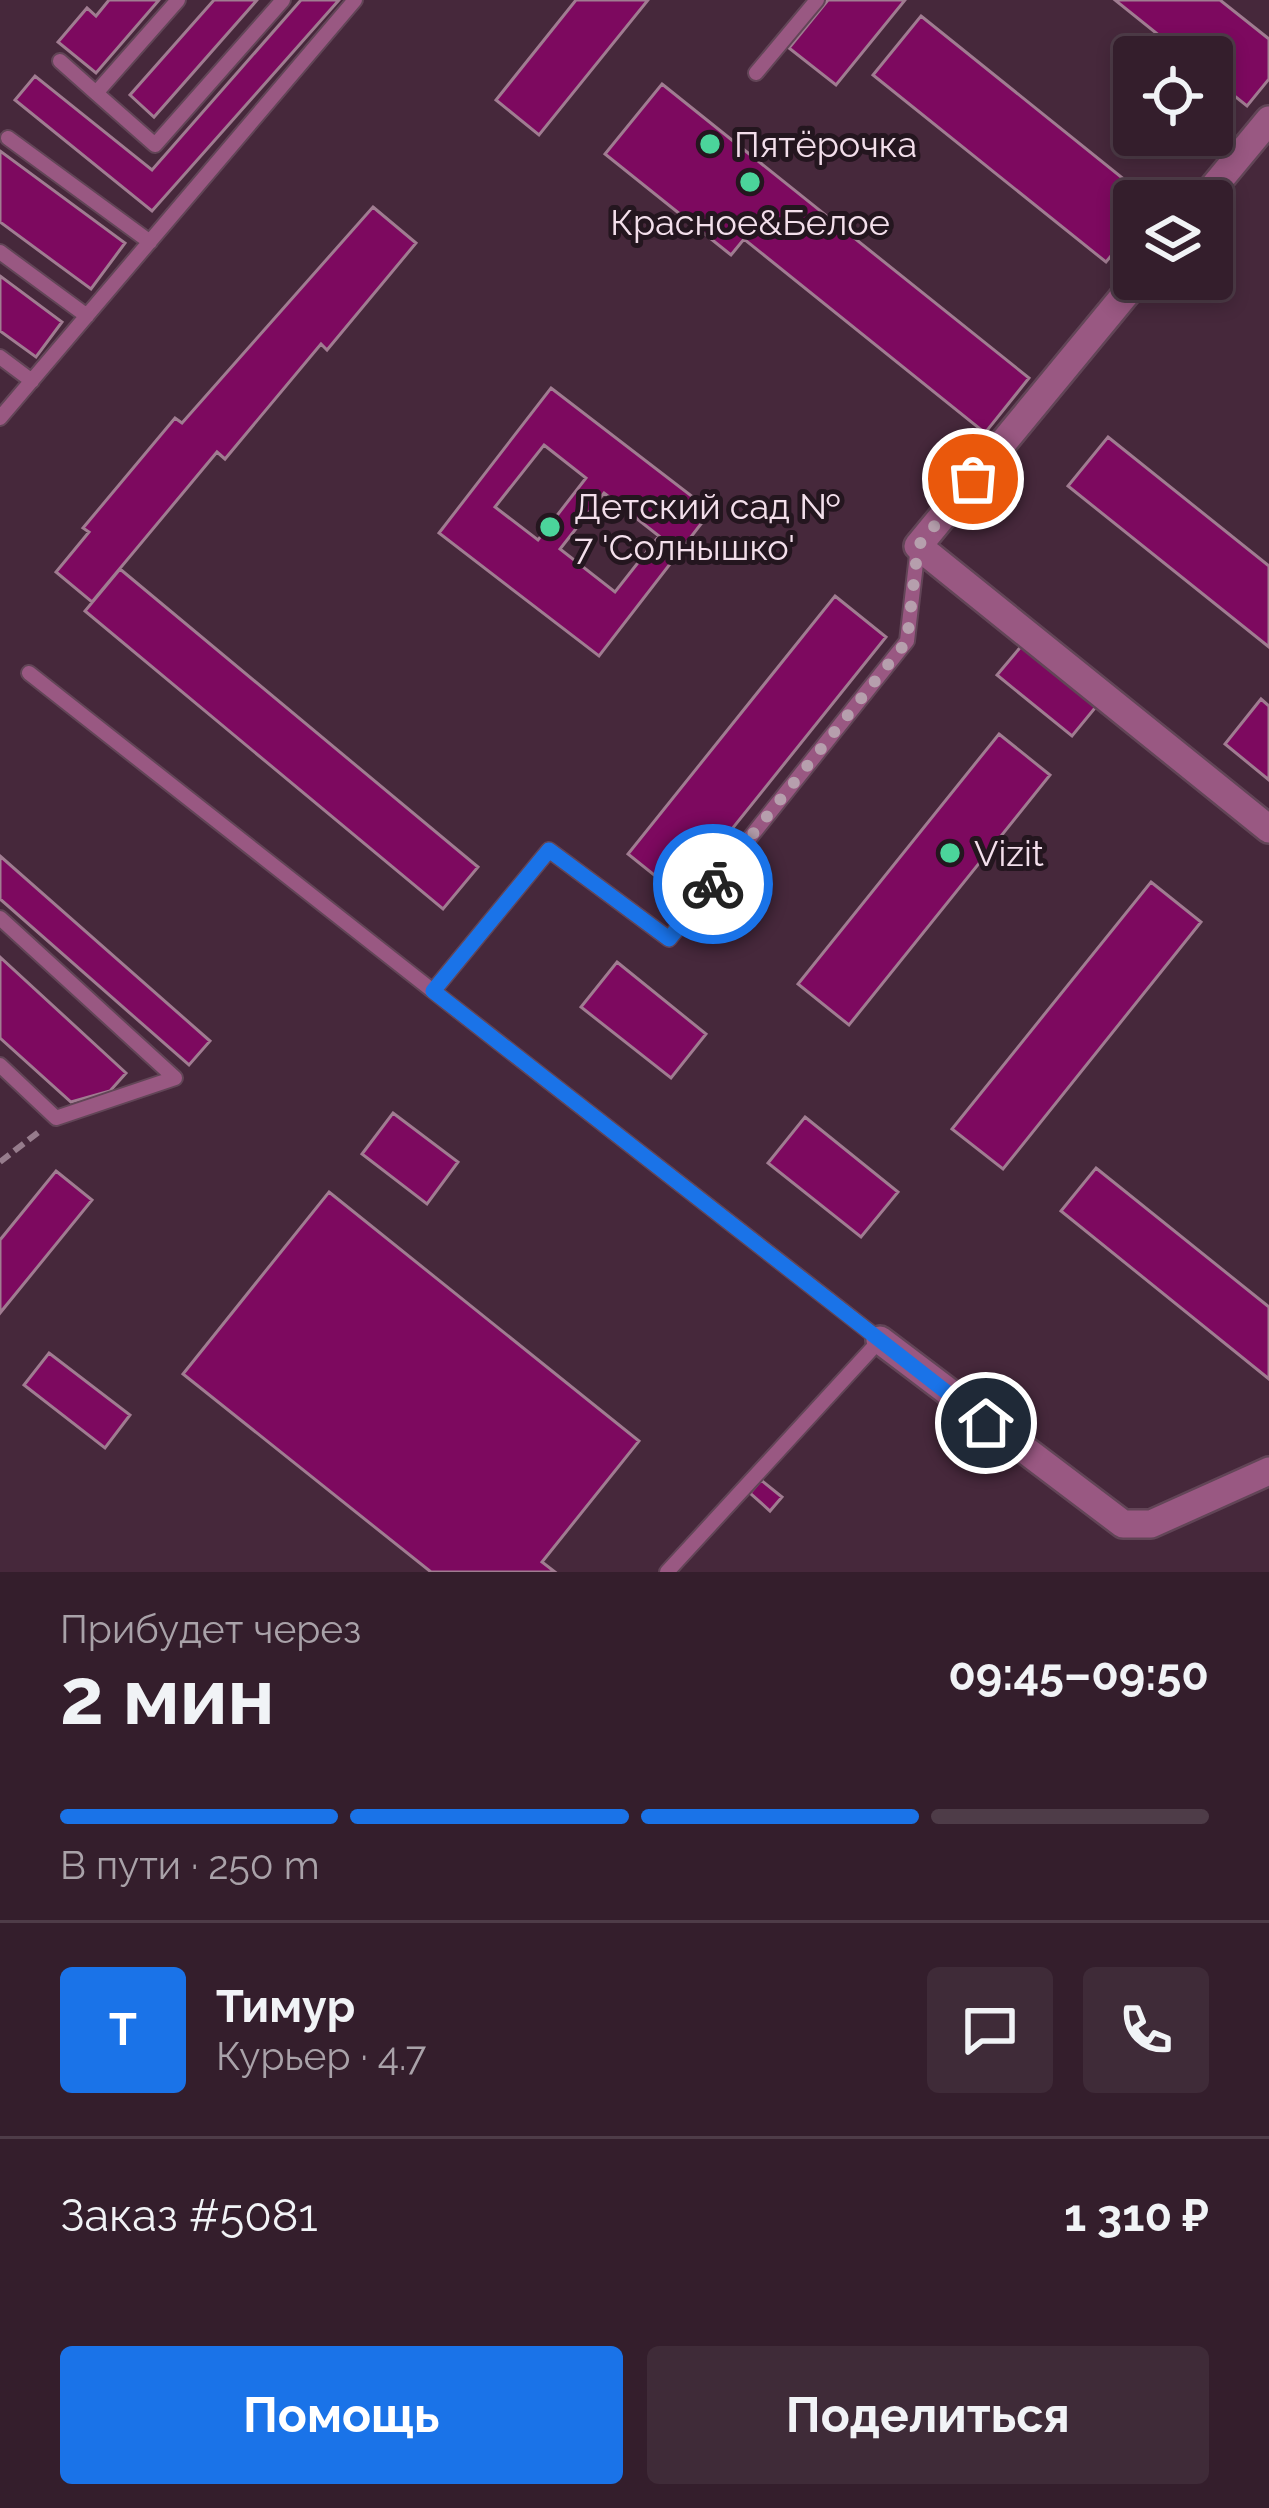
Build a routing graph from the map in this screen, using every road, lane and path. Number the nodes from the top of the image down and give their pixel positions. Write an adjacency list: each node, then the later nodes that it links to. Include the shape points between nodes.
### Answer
1 (178, 0): 7 (lane)
2 (283, 0): 7 (lane, via 155,145)
3 (356, 0): 11 (lane)
4 (817, 0): 6 (lane)
5 (60, 61): 7 (lane)
6 (756, 73)
7 (96, 93)
8 (1269, 120): 10 (street)
9 (8, 138): 11 (lane)
10 (1219, 180)
11 (150, 242): 14 (lane)
12 (0, 252): 14 (lane)
13 (1121, 300): 18 (street)
14 (87, 316): 16 (lane)
15 (0, 357): 16 (lane)
16 (32, 381): 17 (lane)
17 (0, 418)
18 (918, 546): 20 (street); 22 (lane, via 907,641 669,939 549,850)
19 (29, 673): 22 (lane)
20 (1269, 829)
21 (0, 918): 24 (lane, via 175,1078)
22 (433, 991): 26 (lane)
23 (0, 1065): 24 (lane)
24 (56, 1118): 25 (path)
25 (0, 1162)
26 (880, 1340): 27 (street, via 1123,1524 1150,1524); 28 (lane)
27 (1269, 1471)
28 (667, 1572)

